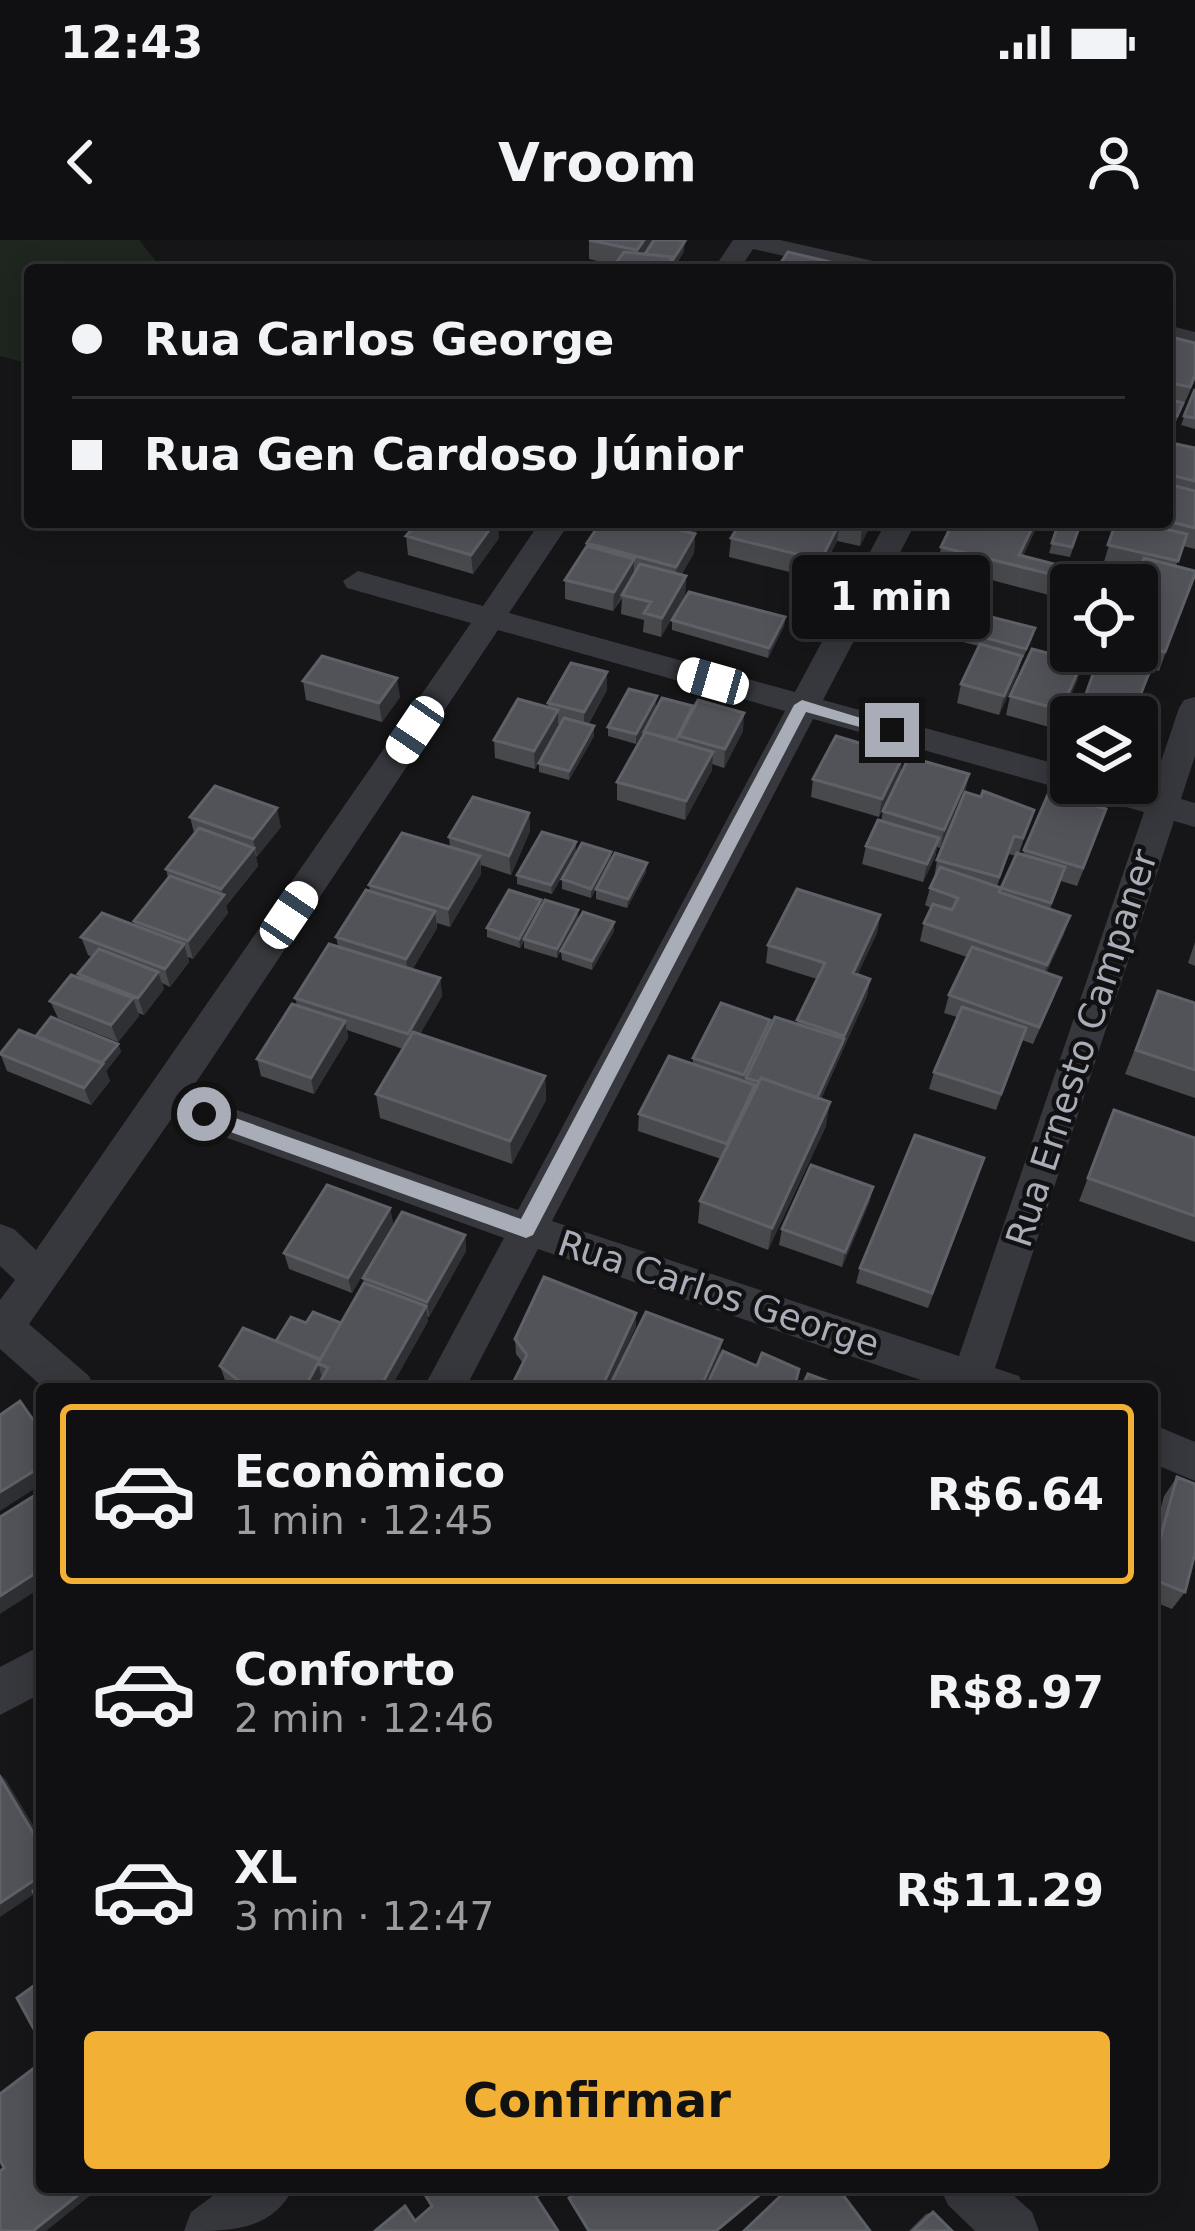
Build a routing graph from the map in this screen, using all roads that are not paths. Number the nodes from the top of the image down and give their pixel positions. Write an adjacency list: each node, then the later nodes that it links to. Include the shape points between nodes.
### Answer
1 (746, 240): 2 (street)
2 (855, 264)
3 (551, 528): 6 (street)
4 (898, 528): 7 (street)
5 (358, 581): 6 (street)
6 (490, 619): 7 (street); 11 (street)
7 (802, 705): 9 (street); 12 (street)
8 (1195, 708): 10 (street, Rua Ernesto Campaner)
9 (1050, 774)
10 (1178, 810): 19 (street, Rua Ernesto Campaner)
11 (164, 1100): 12 (street, Rua Carlos George); 14 (street)
12 (526, 1229): 17 (street); 18 (street, Rua Carlos George)
13 (0, 1241): 14 (street)
14 (38, 1276): 15 (street)
15 (2, 1326): 16 (street)
16 (67, 1383)
17 (447, 1383)
18 (975, 1383)
19 (982, 1383)
20 (1158, 1446): 21 (street)
21 (1195, 1462)
22 (36, 1670): 23 (street)
23 (0, 1693)
24 (260, 2193): 26 (street)
25 (972, 2193): 27 (street)
26 (210, 2231)
27 (1013, 2231)

